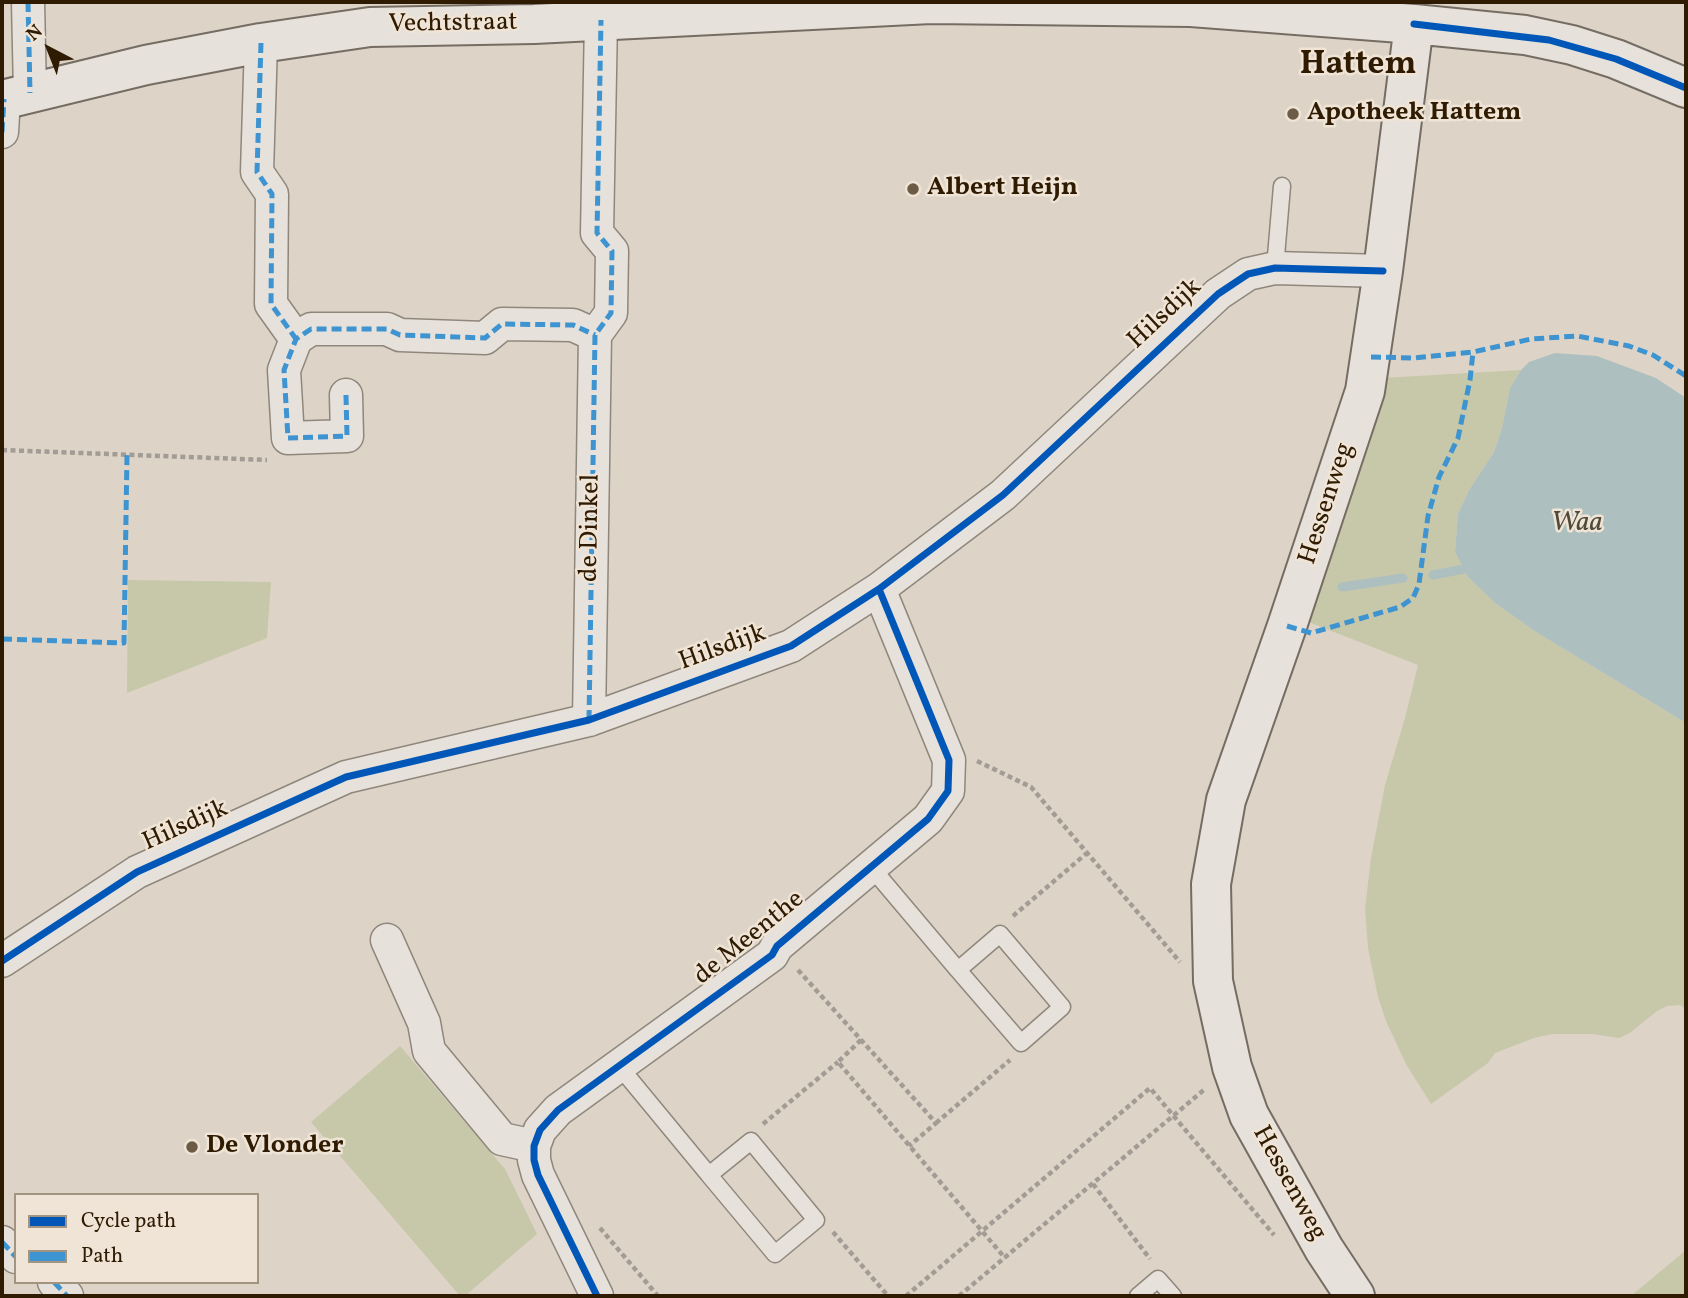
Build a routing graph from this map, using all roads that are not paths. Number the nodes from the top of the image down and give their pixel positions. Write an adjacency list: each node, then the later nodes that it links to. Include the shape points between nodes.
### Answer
1 (28, 2): 8 (street)
2 (931, 3): 3 (main road, Vechtstraat); 5 (main road, Vechtstraat)
3 (1415, 13): 7 (main road, Vechtstraat, via 1549,40 1616,59); 11 (main road, Hessenweg)
4 (370, 15): 5 (main road, Vechtstraat); 6 (main road, Vechtstraat)
5 (601, 20): 12 (street, de Dinkel, via 597,233 612,251 611,313)
6 (261, 43): 8 (main road, Vechtstraat, via 146,65); 13 (street, via 257,172 272,194 271,304)
7 (1686, 88)
8 (9, 106)
9 (1282, 186): 10 (lane)
10 (1275, 268): 11 (street, Hilsdijk); 15 (street, Hilsdijk, via 1248,274 1218,294 1003,495)
11 (1383, 271): 29 (main road, Hessenweg, via 1365,391 1226,800 1211,884 1213,974 1232,1067 1249,1115)
12 (595, 335): 13 (street, via 573,325 502,324 485,338 311,329); 16 (street, de Dinkel)
13 (296, 339): 14 (street, via 284,370 289,437 347,436)
14 (346, 395)
15 (879, 589): 16 (street, Hilsdijk, via 791,646); 17 (street, de Meenthe, via 949,760 948,791 940,805)
16 (589, 720): 19 (street, Hilsdijk, via 346,777 137,872)
17 (871, 867): 20 (lane); 21 (street, de Meenthe, via 752,971)
18 (387, 940): 22 (street, via 424,1023 429,1051 502,1139)
19 (2, 961)
20 (958, 970): 20 (lane, via 1000,934 1062,1007 1021,1043)
21 (619, 1066): 22 (street, de Meenthe, via 548,1119); 23 (lane)
22 (534, 1146): 26 (street, via 538,1175)
23 (709, 1175): 23 (lane, via 751,1141 816,1220 775,1254)
24 (2, 1242): 25 (street)
25 (14, 1255)
26 (597, 1296)
27 (1138, 1296): 28 (lane, via 1158,1279)
28 (1173, 1296)
29 (1355, 1296)

